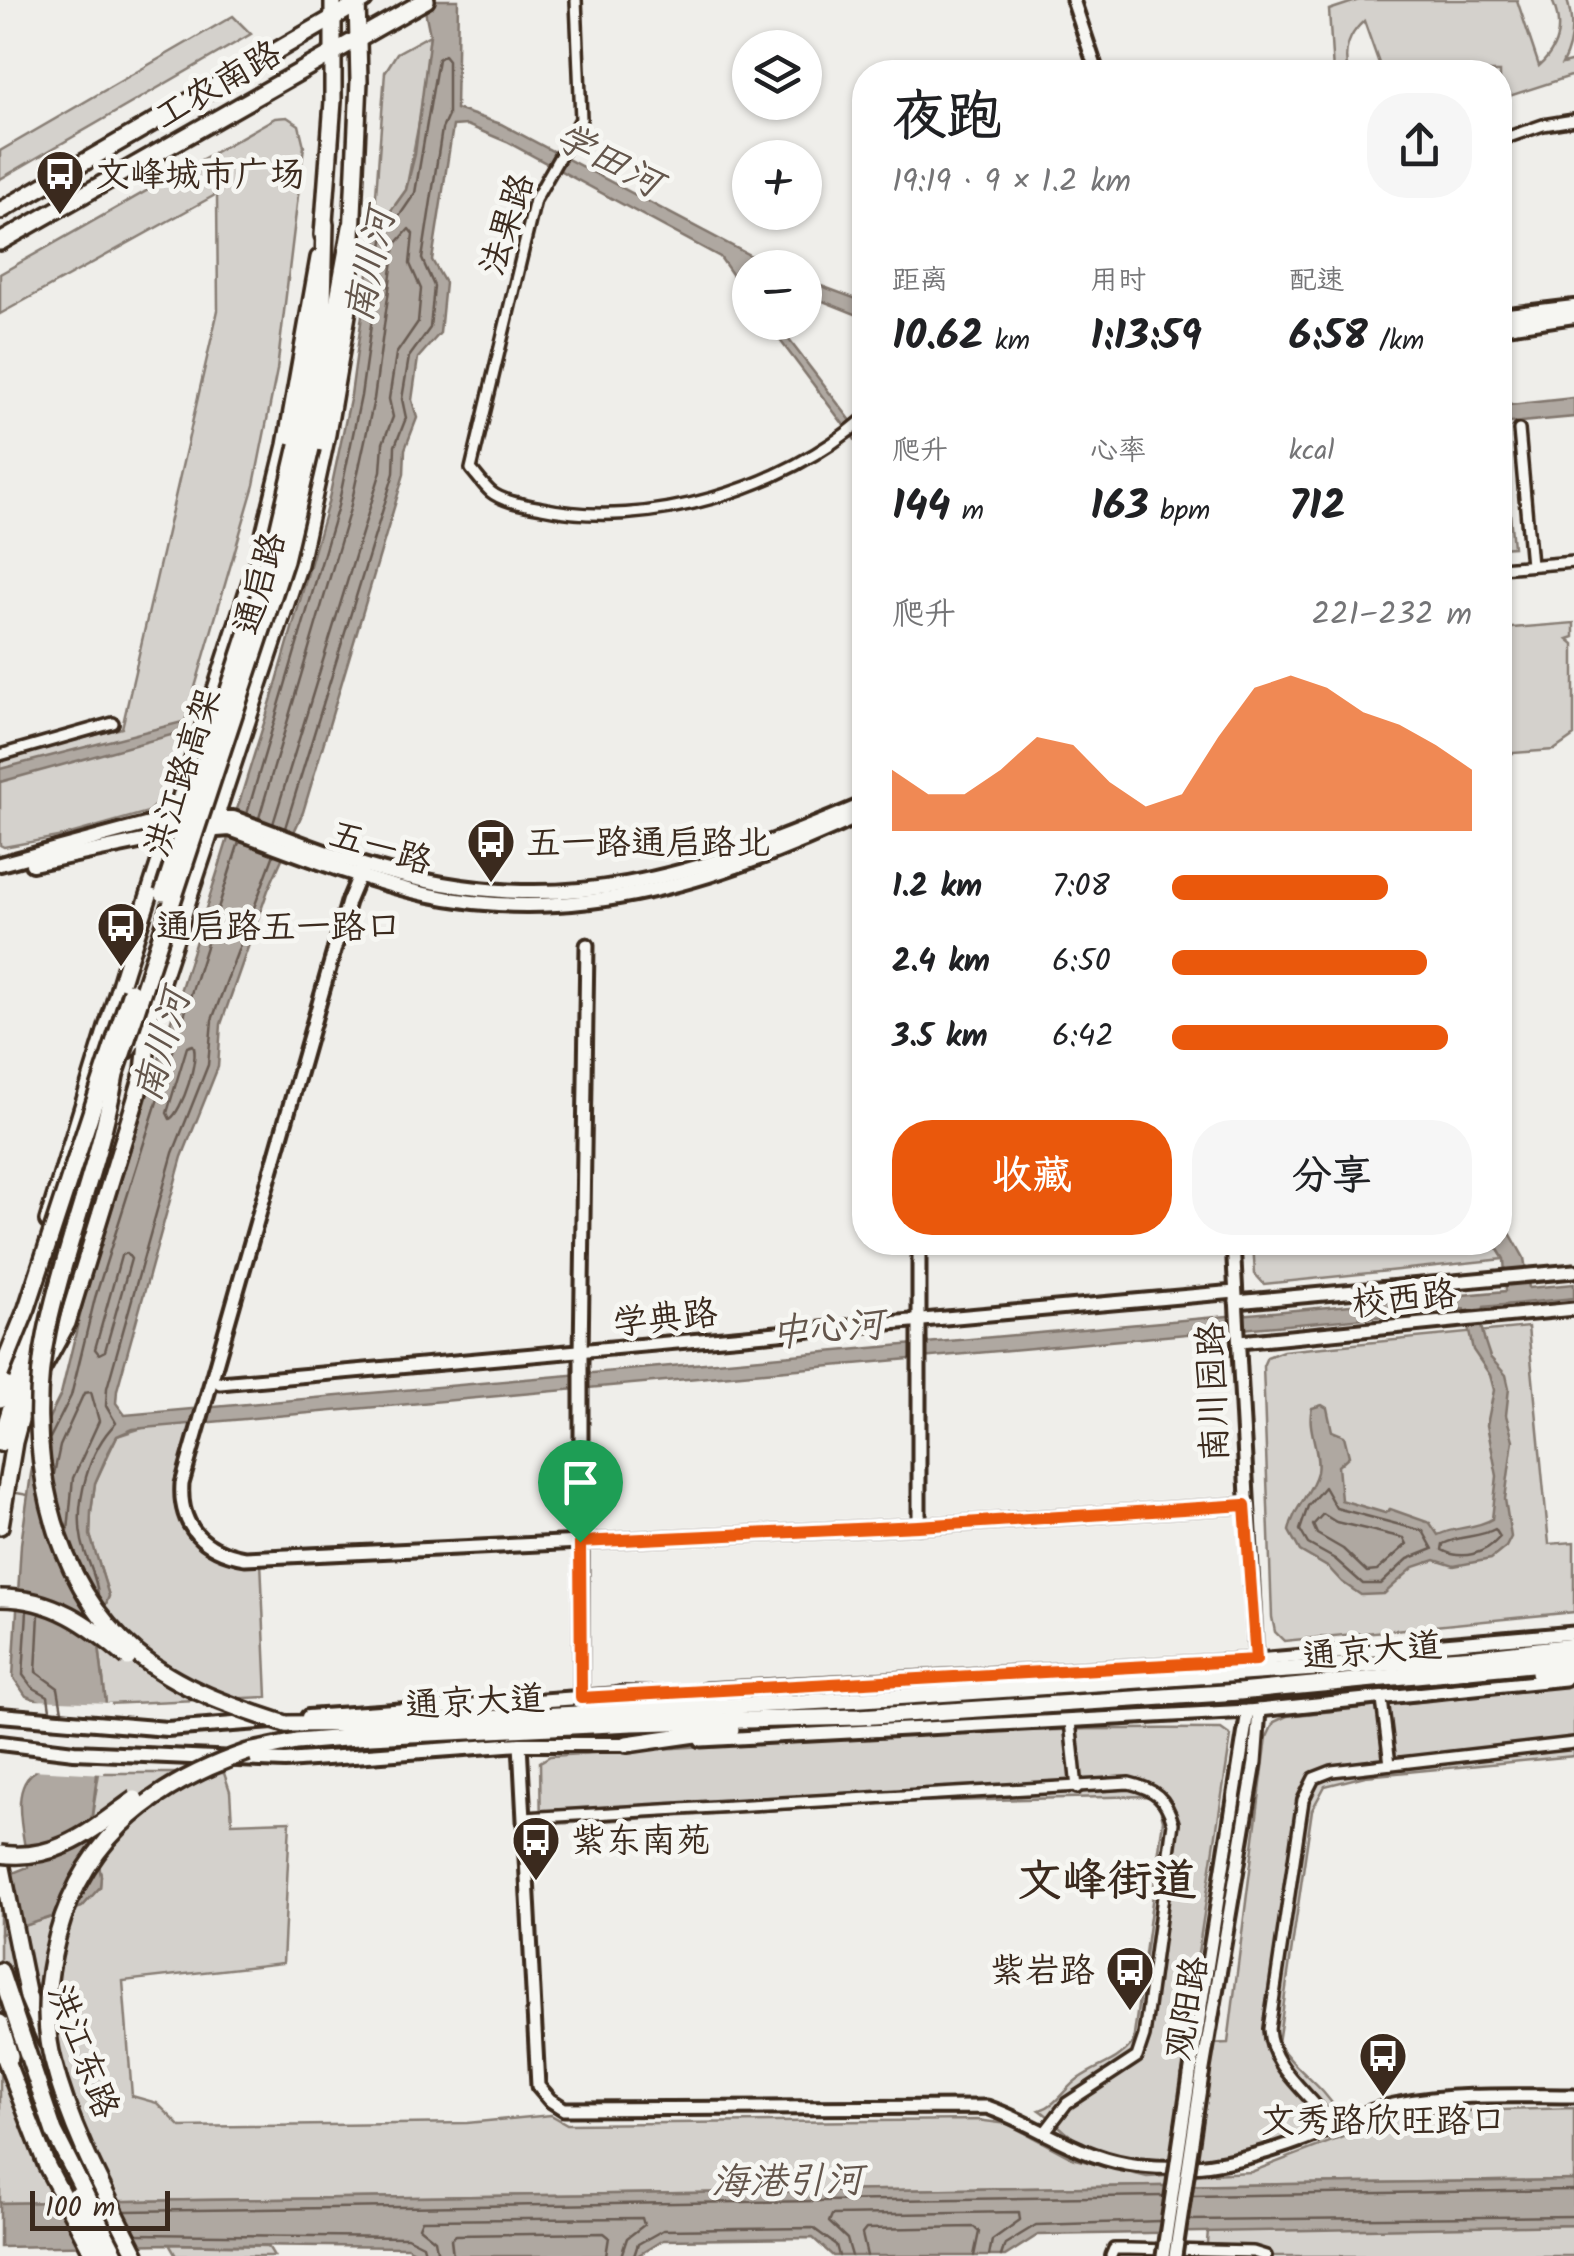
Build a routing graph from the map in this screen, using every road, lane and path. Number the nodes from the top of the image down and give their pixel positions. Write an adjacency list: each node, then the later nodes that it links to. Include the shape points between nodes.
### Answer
1 (333, 0): 6 (main road, 通启路)
2 (576, 0): 20 (street, 法果路, via 581,119 535,200 471,469 493,494 561,512 651,510 732,494)
3 (1073, 0): 9 (street)
4 (359, 1): 6 (main road, 工农南路); 7 (main road, 通启路)
5 (420, 3): 7 (main road, 工农南路)
6 (334, 19): 8 (main road, 通启路); 12 (main road, 工农南路)
7 (359, 36): 8 (main road, 工农南路); 14 (main road, 通启路)
8 (334, 52): 13 (main road, 通启路); 15 (main road, 工农南路)
9 (1092, 60)
10 (1574, 120): 11 (street)
11 (1512, 136)
12 (0, 211)
13 (326, 224): 22 (main road, 洪江路高架); 31 (main road, 通启路, via 278,482)
14 (351, 227): 22 (main road, 洪江路高架); 30 (main road, 通启路, via 343,352 298,564)
15 (0, 242)
16 (1574, 306): 17 (main road)
17 (1512, 314)
18 (1574, 316): 19 (main road)
19 (1512, 324)
20 (852, 429)
21 (1519, 430): 24 (street)
22 (305, 447): 36 (main road, 洪江路高架, bridge, via 284,560); 41 (main road, 洪江路高架, bridge)
23 (1574, 562): 24 (street)
24 (1532, 566): 25 (street)
25 (1512, 567)
26 (114, 723): 27 (street)
27 (0, 754)
28 (852, 809): 33 (main road, 五一路, via 732,859 591,890 488,890)
29 (852, 819): 33 (main road, 五一路, via 730,870 624,898 526,905 424,894)
30 (212, 824): 31 (main road, 五一路); 33 (main road, 五一路, via 232,824); 35 (main road, 通启路)
31 (172, 828): 32 (main road, 五一路, via 149,824); 47 (main road, 通启路)
32 (0, 868)
33 (362, 869): 55 (street, via 188,1459 185,1516 213,1550 245,1558)
34 (587, 945): 45 (street)
35 (150, 1014): 50 (main road, 通启路, via 124,1060 72,1222); 50 (main road, via 144,1071 67,1324)
36 (115, 1075): 51 (main road, 洪江路高架, bridge); 72 (main road, bridge, via 46,1335 37,1405 51,1508 90,1598 135,1653 186,1687)
37 (919, 1255): 43 (street)
38 (1233, 1255): 40 (street, 南川园路)
39 (1574, 1271): 40 (street, 校西路)
40 (1236, 1300): 43 (street, 学典路); 44 (street, 南川园路)
41 (27, 1308): 46 (main road, bridge); 49 (main road, 洪江路高架, bridge)
42 (1574, 1309): 44 (street, 校西路)
43 (920, 1320): 45 (street, 学典路); 54 (street)
44 (1239, 1338): 52 (street, 南川园路)
45 (580, 1354): 48 (street, 学典路); 55 (street)
46 (0, 1375)
47 (0, 1383)
48 (220, 1383)
49 (0, 1398)
50 (22, 1414): 53 (main road, 通启路)
51 (0, 1443)
52 (1245, 1505): 54 (street); 59 (street, 南川园路)
53 (0, 1526)
54 (918, 1526): 55 (street)
55 (580, 1542): 64 (street)
56 (0, 1598): 72 (main road, bridge, via 66,1612 203,1704)
57 (1574, 1634): 59 (street); 61 (main road)
58 (1574, 1646): 61 (main road)
59 (1256, 1660): 63 (street)
60 (1574, 1660): 61 (main road)
61 (1480, 1664): 62 (main road); 65 (main road, 通京大道); 70 (main road, 通京大道)
62 (1574, 1675): 66 (street)
63 (620, 1695): 64 (main road, 通京大道); 65 (main road)
64 (581, 1698): 68 (main road, 通京大道, via 167,1729)
65 (863, 1699): 69 (main road, 通京大道)
66 (1382, 1700): 67 (street); 78 (street)
67 (1254, 1710): 71 (street); 87 (street, 观阳路)
68 (0, 1715)
69 (632, 1717): 70 (main road, 通京大道); 72 (main road, 通京大道); 77 (main road, 通京大道, via 324,1740)
70 (859, 1717): 75 (main road)
71 (1070, 1721): 75 (street); 79 (street)
72 (286, 1724)
73 (0, 1743): 74 (main road, 通京大道, via 286,1761)
74 (520, 1744): 75 (main road, 通京大道); 80 (street)
75 (627, 1744)
76 (1574, 1744): 78 (street)
77 (248, 1752): 81 (main road, bridge, via 181,1770 69,1845); 94 (main road, bridge, via 180,1779 134,1811 95,1854 57,1936 47,2011 52,2060 78,2133)
78 (1390, 1764): 89 (street, via 1314,1778 1303,1800 1270,2048)
79 (1078, 1788): 80 (street); 90 (street, via 1146,1787 1168,1806 1173,1823 1137,2057 1068,2103)
80 (524, 1818): 90 (street, via 538,2086 564,2109 987,2107)
81 (0, 1856): 82 (main road, 洪江东路)
82 (2, 1875): 94 (main road, 洪江东路, bridge, via 28,1997)
83 (0, 1971): 93 (main road, via 54,2132)
84 (0, 2007): 92 (main road)
85 (0, 2023): 92 (main road, 洪江东路, via 65,2194)
86 (0, 2046): 92 (main road, via 47,2166)
87 (1196, 2075): 96 (street, 观阳路, bridge); 97 (street, 观阳路, bridge)
88 (1574, 2096): 89 (street, via 1401,2103)
89 (1333, 2127): 90 (street, via 1260,2156 1217,2164 1130,2164)
90 (1044, 2133)
91 (1229, 2254): 95 (street, via 1114,2249); 98 (street)
92 (99, 2256)
93 (117, 2256)
94 (140, 2256)
95 (1111, 2256)
96 (1164, 2256)
97 (1174, 2256)
98 (1266, 2256)

